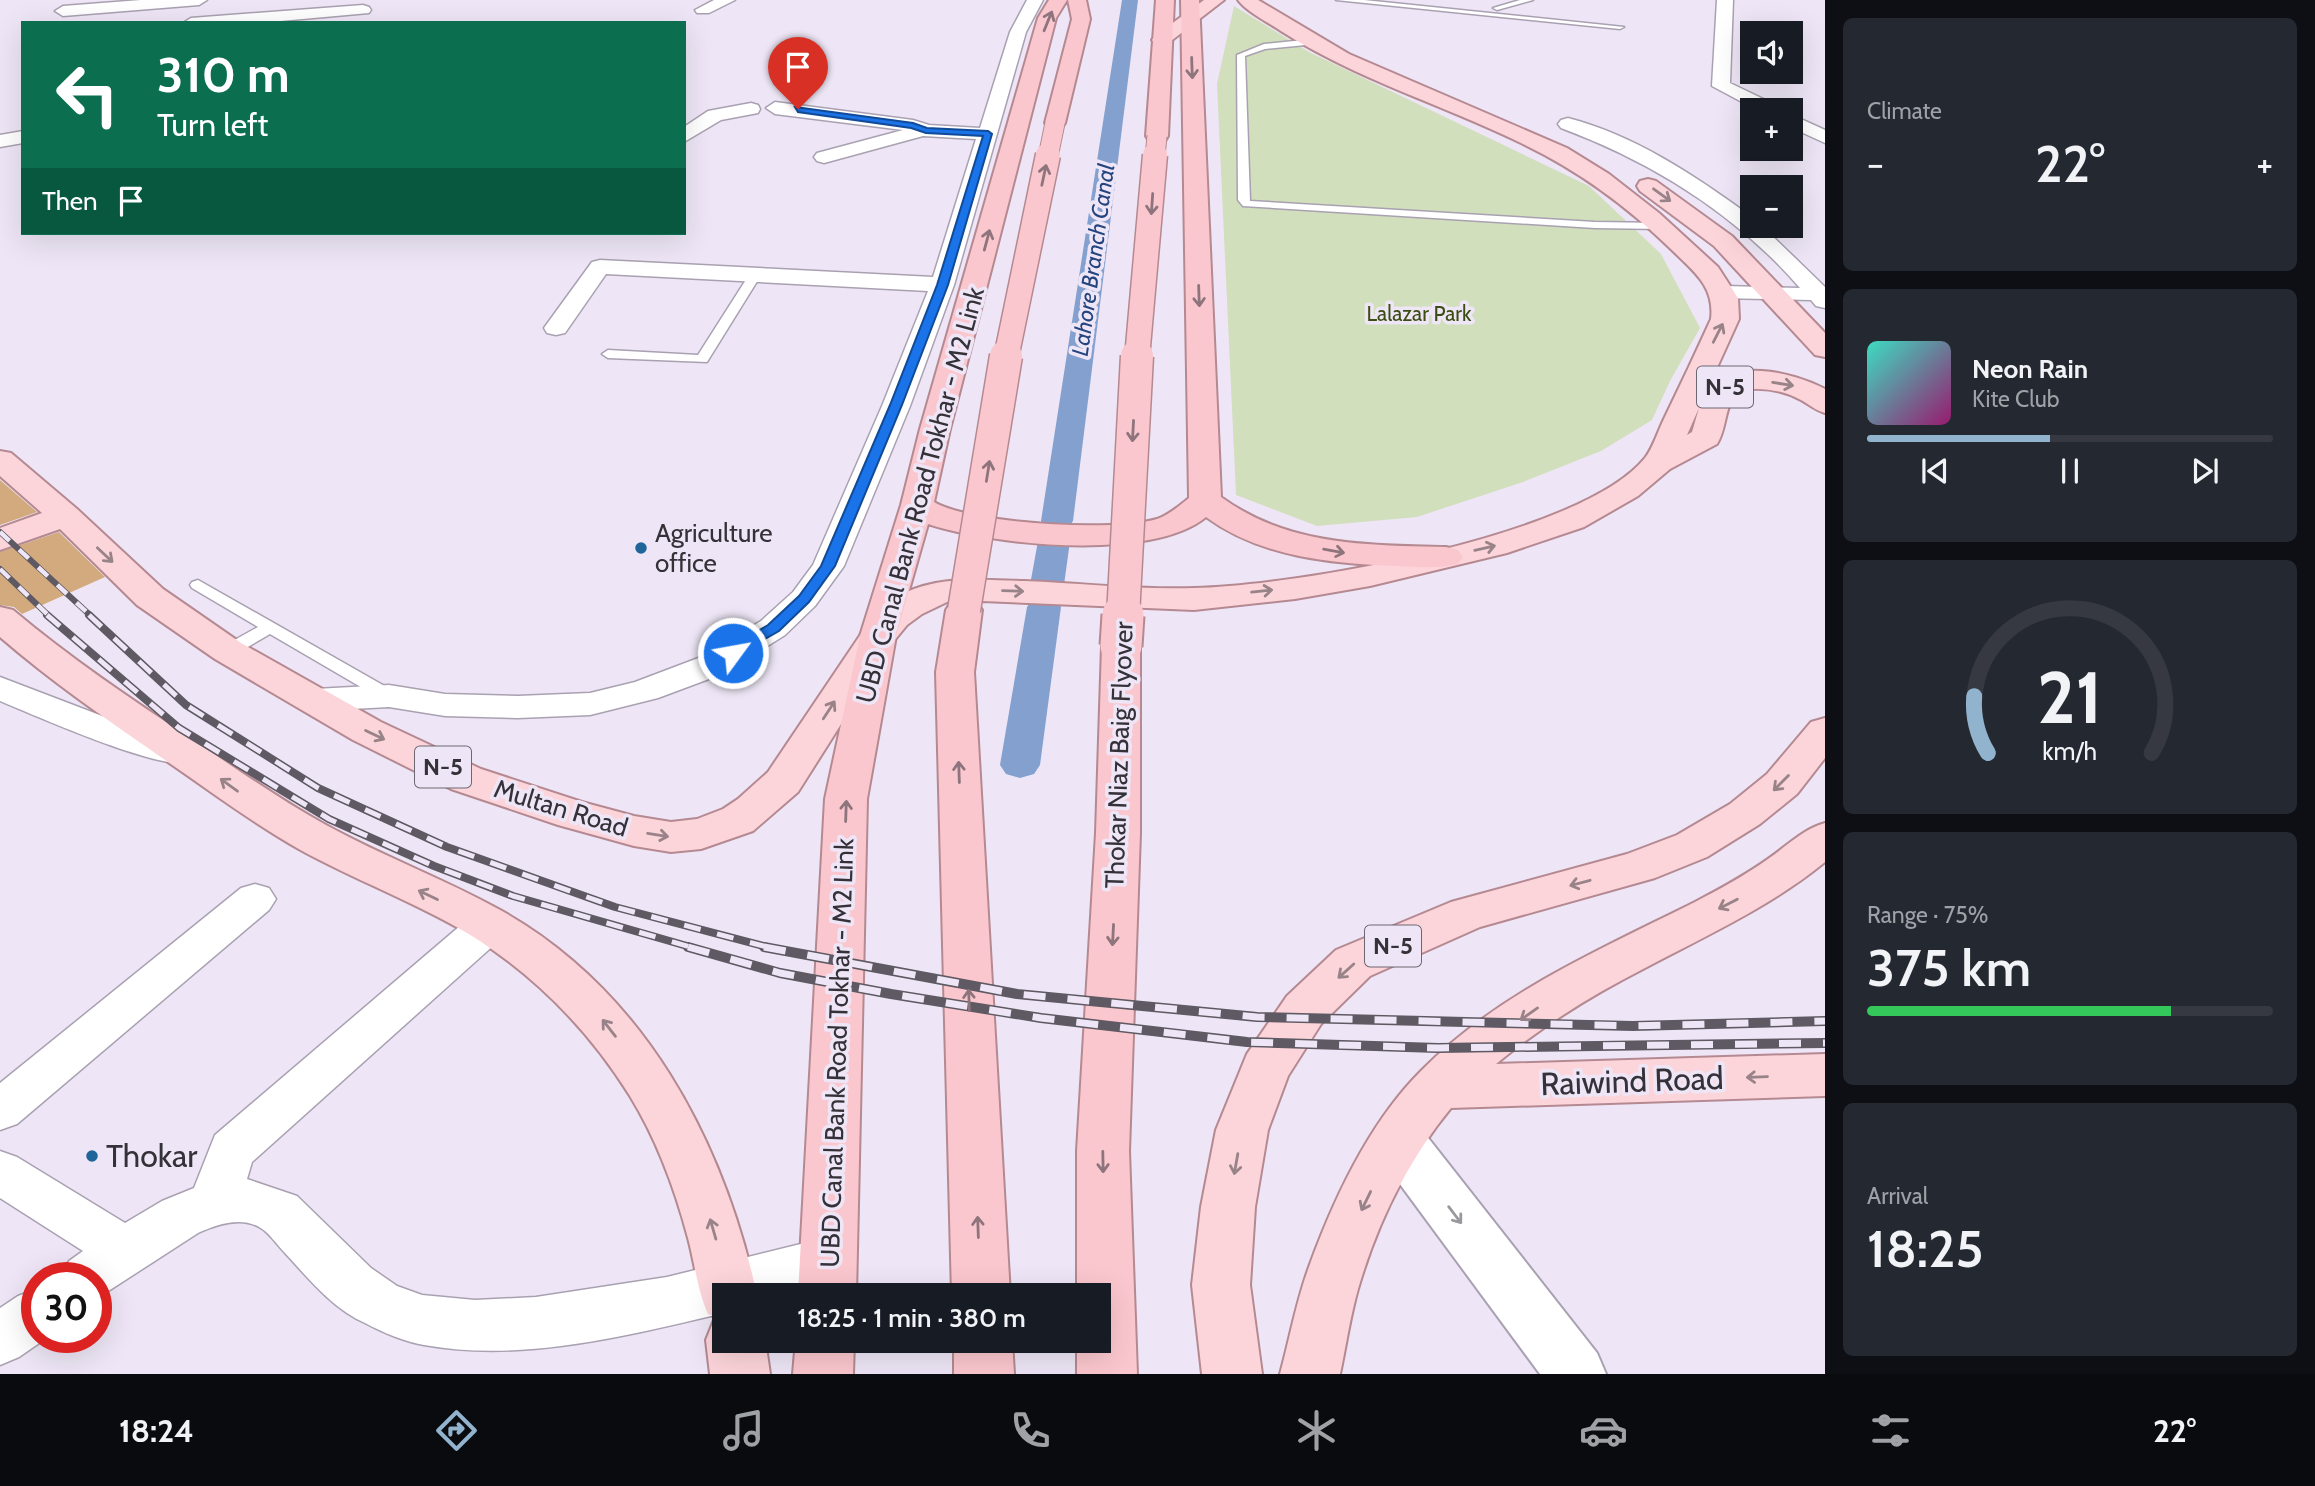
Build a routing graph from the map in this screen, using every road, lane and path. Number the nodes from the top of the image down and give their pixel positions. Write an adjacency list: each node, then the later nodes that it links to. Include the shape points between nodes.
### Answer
1 (200, 0): 16 (street)
2 (727, 0): 15 (street)
3 (1035, 0): 28 (street, via 1018,32)
4 (1058, 0): 47 (highway, UBD Canal Bank Road Tokhar - M2 Link, one-way to 4, via 1047,18)
5 (1077, 0): 75 (highway, one-way to 5, bridge, via 955,672 1009,339 1081,19)
6 (1165, 0): 20 (highway, Thokar Niaz Baig Flyover)
7 (1215, 0): 14 (main road)
8 (1247, 0): 21 (main road)
9 (1340, 0): 19 (lane)
10 (1529, 0): 13 (lane)
11 (1725, 0): 23 (street, via 1721,86)
12 (1281, 3): 38 (main road, one-way to 38, via 1380,62 1623,170 1723,241)
13 (1497, 8)
14 (1191, 9): 20 (main road); 46 (highway, one-way to 46)
15 (703, 10)
16 (63, 11)
17 (364, 11): 18 (street)
18 (220, 21)
19 (1620, 27)
20 (1161, 40): 85 (highway, Thokar Niaz Baig Flyover, one-way to 85, bridge, via 1121,646 1118,833 1103,1150)
21 (1313, 43): 34 (main road, via 1553,150 1589,170); 34 (lane, via 1264,47 1241,55 1242,200 1247,204)
22 (786, 90): 24 (street, via 771,95)
23 (1746, 98)
24 (763, 107): 27 (street); 29 (street, via 715,115)
25 (1568, 124): 39 (street, via 1610,139 1711,196 1798,269)
26 (1803, 126): 31 (street)
27 (926, 131): 28 (street); 33 (street)
28 (988, 134): 36 (street)
29 (686, 135)
30 (21, 137): 32 (street)
31 (1825, 137)
32 (0, 141)
33 (824, 157)
34 (1661, 226): 37 (main road, via 1713,275)
35 (755, 275): 36 (street); 40 (street, via 600,267); 42 (lane, via 702,359)
36 (942, 285): 57 (street, via 828,566 804,599 773,628 713,665 646,690 590,704 457,705)
37 (1725, 293): 38 (street); 45 (main road, one-way to 37, via 1725,319)
38 (1774, 293): 39 (street); 41 (main road)
39 (1824, 298)
40 (556, 328)
41 (1825, 349)
42 (608, 354)
43 (1825, 404): 45 (main road, N-5, one-way to 43, via 1706,437 1721,391 1732,384 1756,381 1797,387)
44 (0, 460): 48 (main road, Multan Road / N-5)
45 (1659, 462): 50 (main road, N-5, one-way to 45, via 1507,543 1572,520 1627,489)
46 (1205, 500): 47 (highway, via 1191,515 1162,528 1104,534 987,527 936,517); 50 (highway, one-way to 50, via 1228,520 1295,543 1369,555)
47 (917, 505): 54 (highway, UBD Canal Bank Road Tokhar - M2 Link)
48 (65, 516): 49 (main road); 55 (main road, Multan Road / N-5, one-way to 55, via 150,597)
49 (0, 540)
50 (1446, 557): 54 (main road, N-5, one-way to 50, bridge, via 909,606 945,591 1194,599 1294,588)
51 (198, 585): 53 (lane)
52 (0, 618): 60 (main road, via 58,666)
53 (270, 627): 55 (lane); 57 (lane)
54 (878, 636): 58 (main road, Multan Road / N-5, one-way to 54, via 404,749 515,797 634,831 691,835 737,820 783,782); 73 (highway, UBD Canal Bank Road Tokhar - M2 Link, one-way to 54, via 846,799)
55 (228, 651): 58 (main road, Multan Road / N-5)
56 (0, 688): 60 (street, via 118,735)
57 (389, 696): 58 (street)
58 (316, 700)
59 (1825, 731): 86 (main road, N-5, one-way to 86, via 1782,784 1745,814 1692,846 1639,867 1467,914 1353,963 1304,1010 1265,1069 1242,1130 1221,1284)
60 (187, 755): 64 (main road, one-way to 60, via 312,836)
61 (1825, 838): 62 (main road)
62 (1804, 870): 66 (main road, one-way to 66, via 1742,897 1564,990 1481,1047)
63 (255, 899): 67 (street)
64 (489, 925): 70 (street, via 232,1150); 74 (main road, one-way to 64, via 712,1225 684,1145 656,1093 587,1000)
65 (1825, 1075): 66 (main road, Raiwind Road, one-way to 66)
66 (1438, 1087): 68 (main road)
67 (0, 1110)
68 (1399, 1141): 87 (main road, one-way to 87, via 1347,1241 1329,1292); 88 (main road, one-way to 88)
69 (0, 1172): 71 (street)
70 (214, 1203): 72 (street, via 192,1211); 76 (street, via 265,1204 382,1306 424,1321 542,1324)
71 (104, 1262)
72 (109, 1262)
73 (828, 1278)
74 (725, 1283)
75 (980, 1283)
76 (712, 1310)
77 (21, 1325): 78 (street)
78 (0, 1339)
79 (737, 1353): 82 (main road)
80 (824, 1353): 83 (highway)
81 (983, 1353): 84 (highway)
82 (740, 1374)
83 (823, 1374)
84 (984, 1374)
85 (1107, 1374)
86 (1232, 1374)
87 (1310, 1374)
88 (1576, 1374)

